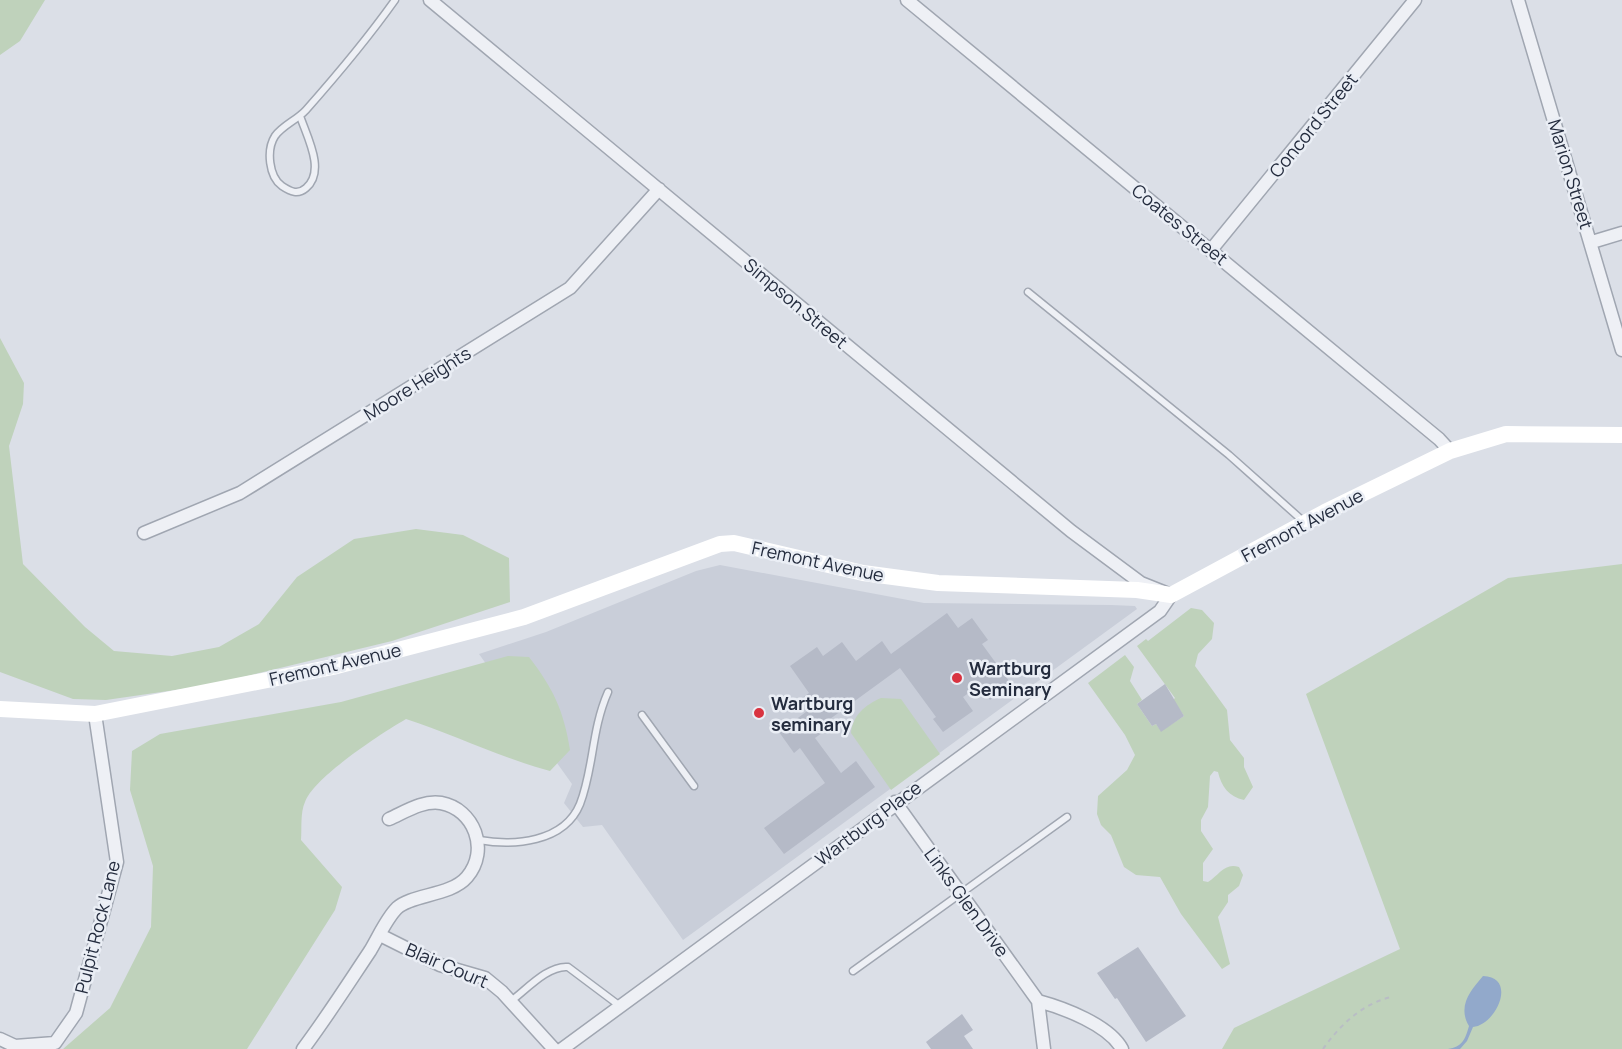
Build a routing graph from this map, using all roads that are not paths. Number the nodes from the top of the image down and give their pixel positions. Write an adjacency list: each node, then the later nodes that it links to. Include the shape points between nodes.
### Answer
1 (395, 0): 6 (lane)
2 (430, 0): 7 (street, Simpson Street)
3 (907, 0): 10 (street, Coates Street)
4 (1415, 0): 10 (street, Concord Street)
5 (1518, 0): 9 (street, Marion Street)
6 (300, 116): 6 (lane, via 275,136 270,151 277,183 291,193 301,192 312,183 316,169)
7 (659, 189): 16 (street, Moore Heights, via 570,288 240,493); 17 (street, Simpson Street, via 1071,531 1141,583)
8 (1622, 233): 9 (street)
9 (1592, 242): 12 (street, Marion Street)
10 (1211, 250): 14 (street, Coates Street)
11 (1028, 292): 15 (lane, via 1229,455)
12 (1622, 350)
13 (1622, 435): 14 (main road, Fremont Avenue, via 1506,434)
14 (1450, 451): 15 (main road, Fremont Avenue)
15 (1306, 523): 17 (main road, Fremont Avenue)
16 (144, 533)
17 (1171, 595): 20 (main road, Fremont Avenue, via 1137,590 938,583 862,573 734,543 720,544 524,617 333,667); 23 (street, Wartburg Place, via 1160,611)
18 (608, 692): 26 (lane, via 595,727 579,806 571,816 560,827 533,841)
19 (0, 709): 20 (main road, Fremont Avenue)
20 (95, 714): 33 (street, Pulpit Rock Lane, via 117,862 76,1013 55,1043 15,1046)
21 (642, 715): 22 (lane)
22 (694, 786)
23 (895, 802): 27 (street, Links Glen Drive); 32 (street, Wartburg Place)
24 (1067, 817): 27 (lane)
25 (389, 819): 26 (street, via 422,804 440,803 471,820)
26 (479, 840): 28 (street, via 468,876 456,886 398,908)
27 (960, 893): 29 (lane); 30 (street, Links Glen Drive)
28 (380, 935): 31 (street, Blair Court, via 441,965 485,978); 34 (street)
29 (853, 970)
30 (1038, 1001): 37 (street, Links Glen Drive); 38 (street, via 1061,1007 1112,1035)
31 (511, 1002): 32 (lane, via 562,967); 35 (street, Blair Court)
32 (620, 1006): 36 (street, Wartburg Place)
33 (0, 1039)
34 (303, 1049)
35 (554, 1049)
36 (562, 1049)
37 (1044, 1049)
38 (1122, 1049)

